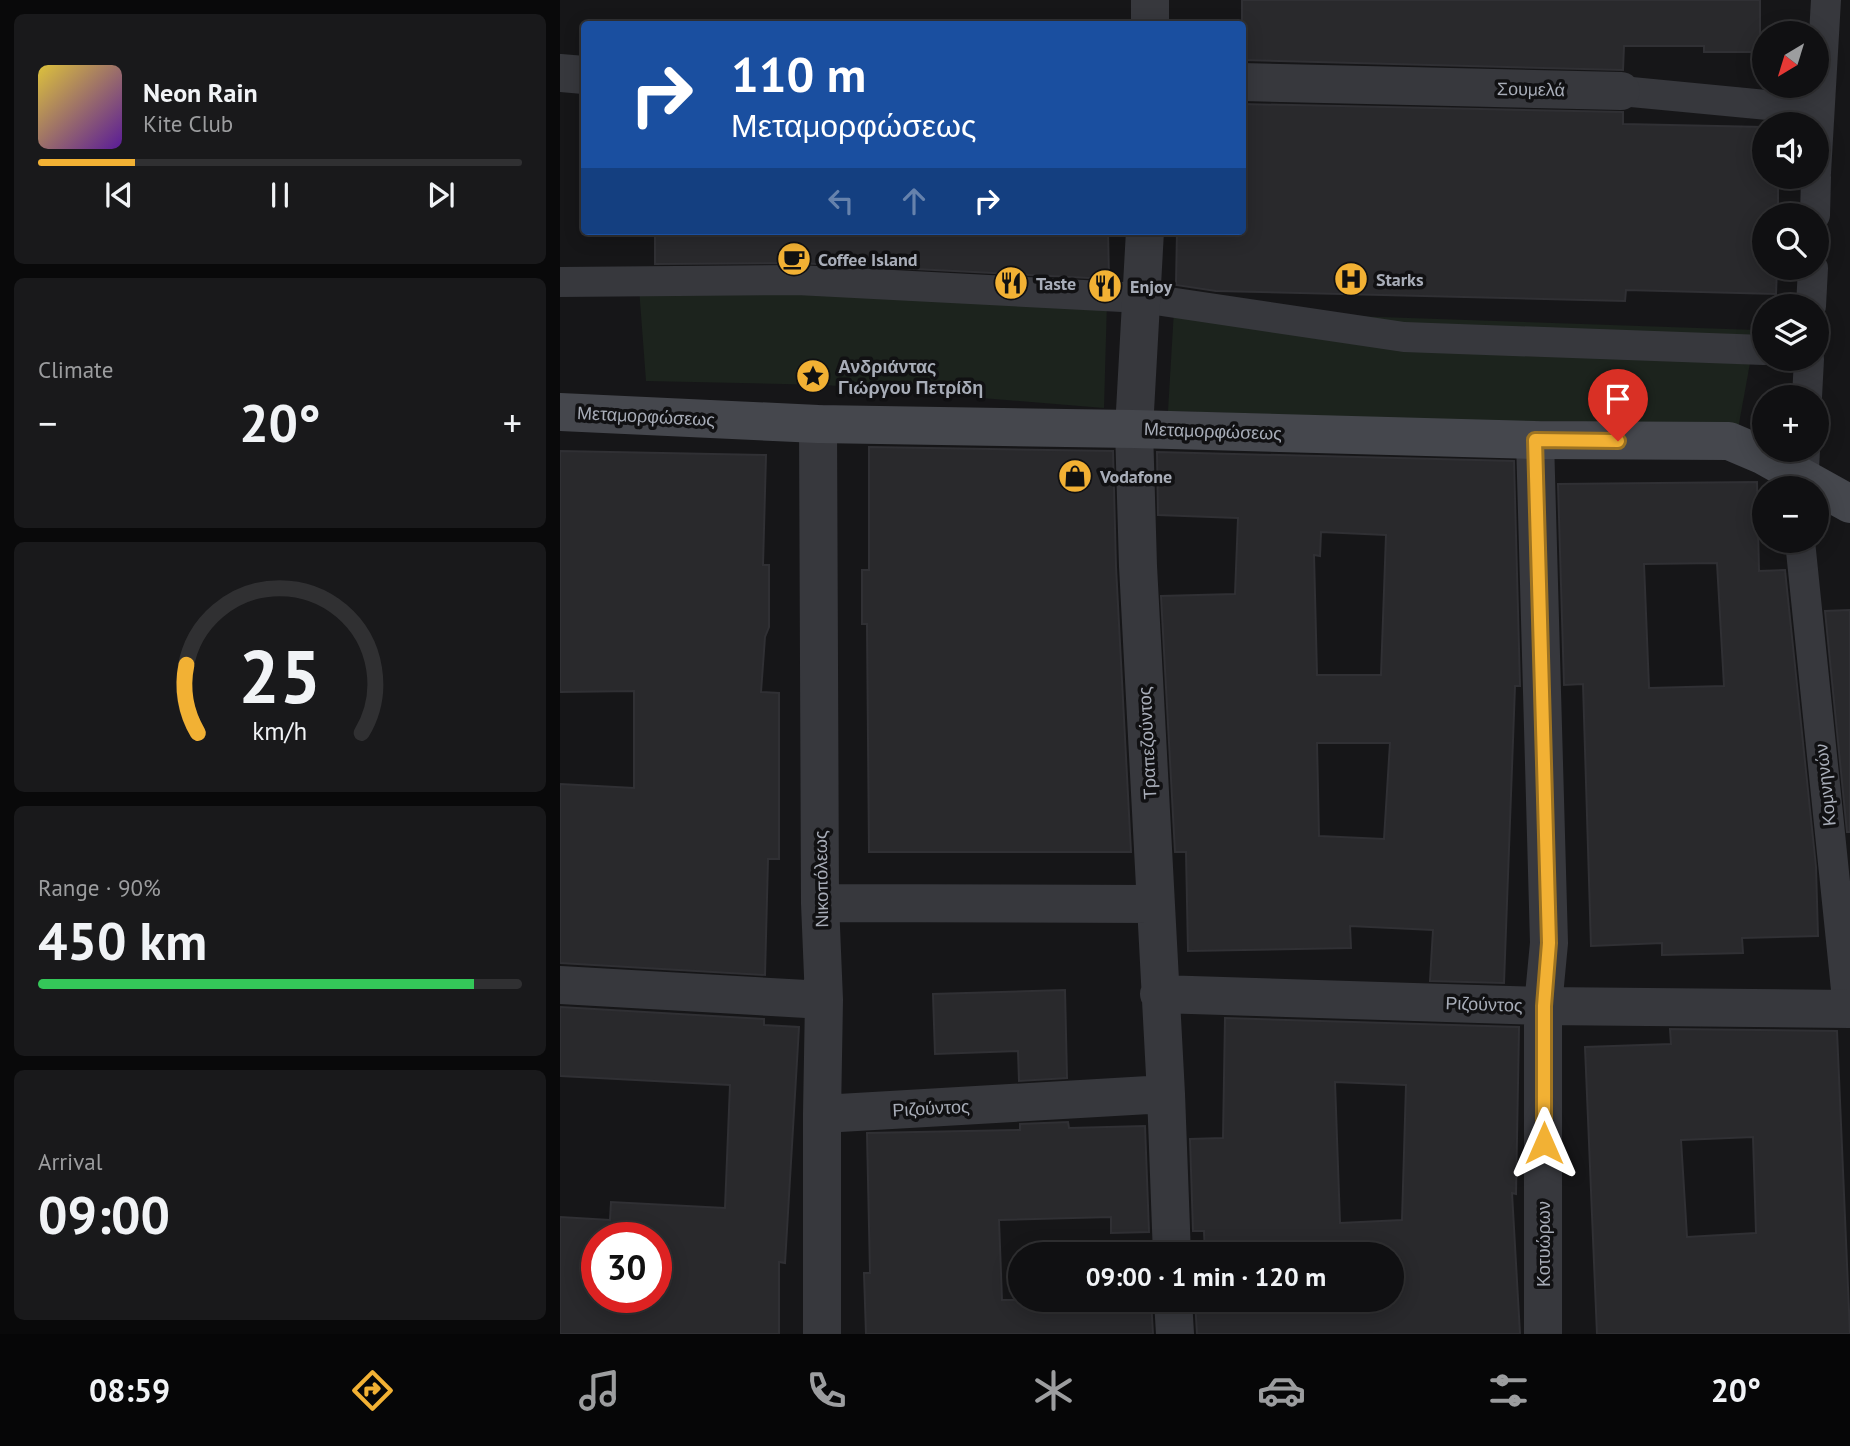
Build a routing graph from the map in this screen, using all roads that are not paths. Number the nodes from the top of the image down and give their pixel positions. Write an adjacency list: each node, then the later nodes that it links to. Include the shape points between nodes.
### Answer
1 (1150, 0): 3 (street)
2 (1826, 0): 8 (street)
3 (1150, 21)
4 (560, 73): 5 (street)
5 (581, 75)
6 (1246, 82): 7 (street, Σουμελά)
7 (1622, 91): 8 (street, Σουμελά)
8 (1819, 110)
9 (1145, 235): 11 (street, Τραπεζούντος)
10 (560, 282): 11 (street, via 797,280)
11 (1142, 298): 12 (street, via 1404,337); 15 (street, Τραπεζούντος)
12 (1752, 350)
13 (560, 412): 14 (main road, Μεταμορφώσεως)
14 (818, 424): 15 (main road, Μεταμορφώσεως); 20 (street, Νικοπόλεως)
15 (1134, 429): 16 (main road, Μεταμορφώσεως); 21 (street, Τραπεζούντος)
16 (1535, 440): 17 (main road, Μεταμορφώσεως, via 1729,441); 25 (street, Κοτυώρων, via 1549,943)
17 (1804, 472): 18 (main road, Μεταμορφώσεως)
18 (1850, 504)
19 (1801, 553): 26 (street, Κομνηνών)
20 (820, 903): 21 (street); 24 (street, Νικοπόλεως)
21 (1154, 904): 23 (street, Τραπεζούντος)
22 (560, 985): 24 (street)
23 (1159, 994): 25 (street, Ριζούντος); 27 (street, Τραπεζούντος)
24 (824, 1000): 28 (street, Νικοπόλεως)
25 (1544, 1006): 26 (street, Ριζούντος); 33 (street, Κοτυώρων)
26 (1849, 1016)
27 (1166, 1094): 28 (street, Ριζούντος); 29 (street, Τραπεζούντος)
28 (822, 1114): 31 (street, Νικοπόλεως)
29 (1172, 1242)
30 (1174, 1312): 32 (street)
31 (822, 1334)
32 (1175, 1334)
33 (1544, 1334)

